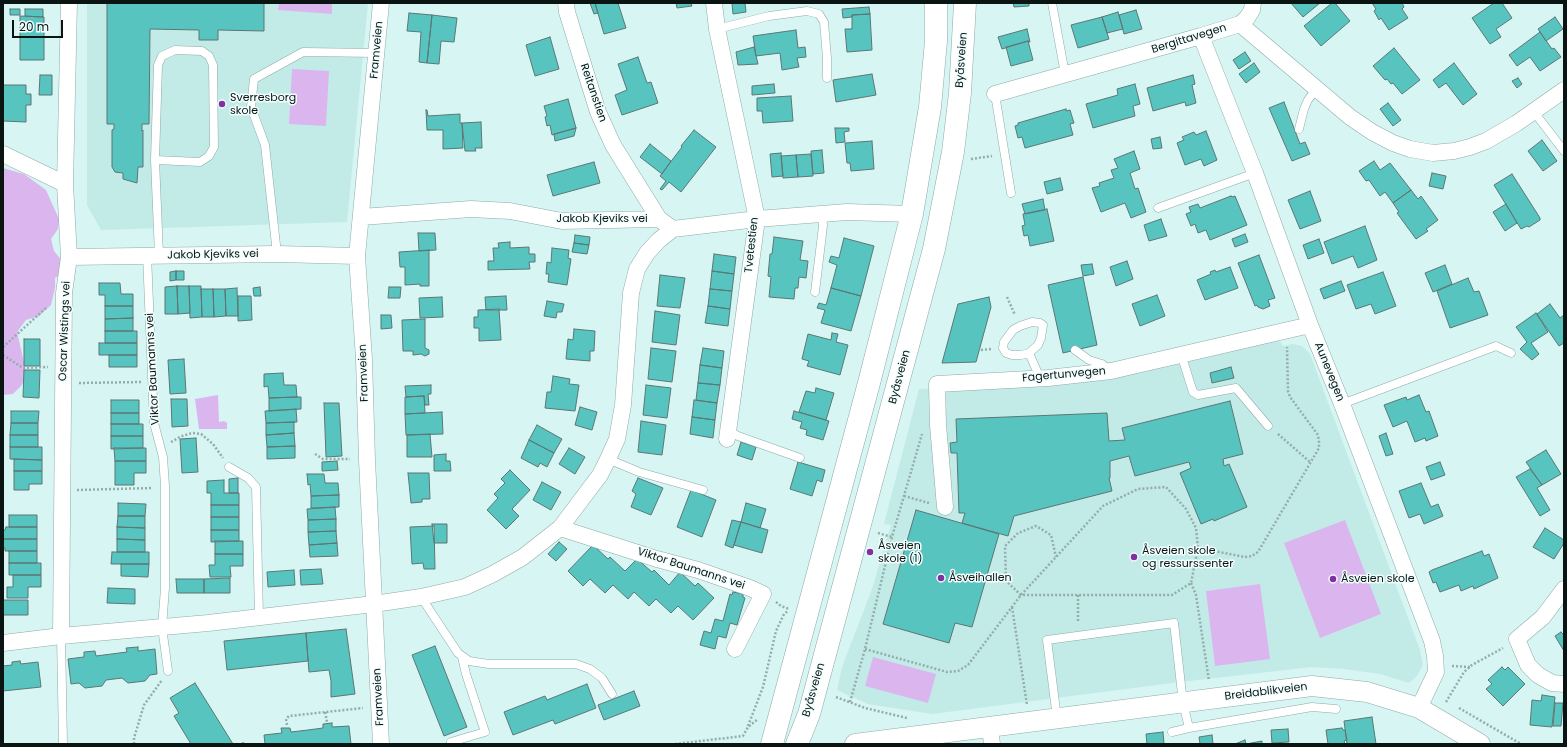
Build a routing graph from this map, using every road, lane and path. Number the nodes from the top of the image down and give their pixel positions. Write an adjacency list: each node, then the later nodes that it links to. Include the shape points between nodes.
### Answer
1 (69, 3): 26 (street, Oscar Wistings vei)
2 (381, 3): 12 (street, Framveien)
3 (566, 3): 33 (street, Reitanstien, via 598,112 613,145)
4 (714, 3): 10 (street, Tvetestien)
5 (936, 3): 30 (main road, via 936,41 930,107)
6 (965, 3): 124 (main road, Byåsveien, via 960,93 953,152 934,249 808,714)
7 (1052, 3): 13 (lane)
8 (1253, 3): 9 (street, via 1252,10)
9 (1240, 24): 11 (street, Bergittavegen); 15 (street, Bergittavegen)
10 (717, 29): 14 (lane, via 769,16 807,11 819,14 824,22); 32 (street, Tvetestien)
11 (1201, 36): 13 (street, Bergittavegen); 25 (street, Aunevegen)
12 (377, 53): 31 (street, Framveien); 35 (lane, via 303,52 254,79 251,107 265,145)
13 (1065, 74): 17 (street, Bergittavegen)
14 (827, 78)
15 (1316, 89): 18 (street, Bergittavegen, via 1372,132 1410,149 1433,153 1475,145); 19 (lane, via 1304,109)
16 (1564, 90): 18 (street, Bergittavegen)
17 (995, 94): 22 (lane, Bergittavegen)
18 (1534, 112): 20 (lane)
19 (1299, 129)
20 (1564, 151)
21 (3, 154): 26 (street)
22 (1005, 154): 23 (path); 27 (lane, Bergittavegen)
23 (969, 159)
24 (155, 160): 24 (lane, Viktor Baumanns vei, via 158,65 162,56 175,50 202,51 209,56 213,65 214,147 209,156 200,162); 36 (lane, Viktor Baumanns vei)
25 (1255, 173): 28 (lane); 42 (street, Aunevegen)
26 (65, 184): 38 (street, Oscar Wistings vei)
27 (1011, 193)
28 (1158, 208)
29 (822, 214): 30 (street); 32 (street); 39 (lane, via 823,226)
30 (912, 214): 123 (main road)
31 (361, 217): 33 (street, Jakob Kjeviks vei, via 470,209 510,211 562,221); 37 (street, Framveien)
32 (757, 218): 34 (street); 59 (street, Tvetestien)
33 (659, 219): 34 (street, Jakob Kjeviks vei)
34 (673, 229): 63 (street, via 658,240 637,269 631,293 623,405 616,439)
35 (277, 254): 36 (street, Jakob Kjeviks vei); 37 (street, Jakob Kjeviks vei)
36 (153, 255): 38 (street, Jakob Kjeviks vei); 54 (lane, Viktor Baumanns vei)
37 (357, 256): 64 (street, Framveien)
38 (69, 257): 40 (street, Oscar Wistings vei)
39 (815, 292)
40 (64, 293): 45 (path); 51 (street, Oscar Wistings vei)
41 (1007, 297): 43 (path)
42 (1310, 325): 44 (street, Fagertunvegen); 56 (street, Aunevegen)
43 (1020, 326): 47 (lane, via 1032,322 1042,325 1043,332 1038,345); 47 (lane, via 1008,336 1003,348 1006,353 1012,355)
44 (1287, 331): 49 (street, Fagertunvegen); 65 (path, via 1288,391 1318,435 1320,442)
45 (3, 347)
46 (1075, 350): 52 (lane)
47 (1029, 353): 53 (lane)
48 (1511, 353): 56 (lane, via 1496,346)
49 (1181, 354): 52 (street, Fagertunvegen); 58 (lane, via 1193,392 1198,395 1236,388)
50 (3, 355): 51 (path, via 23,368)
51 (64, 367): 55 (street, Oscar Wistings vei)
52 (1111, 371): 53 (street, Fagertunvegen)
53 (1040, 378): 57 (street, Fagertunvegen, via 937,384)
54 (152, 383): 55 (path, via 129,381); 60 (lane, Viktor Baumanns vei, via 154,423)
55 (63, 384): 68 (street, Oscar Wistings vei)
56 (1342, 404): 108 (street, Aunevegen, via 1432,641 1436,672)
57 (938, 424): 70 (path, via 923,428); 72 (street, Fagertunvegen)
58 (1268, 426): 65 (path)
59 (728, 435): 62 (lane, via 738,436)
60 (162, 451): 66 (path, via 172,440 192,433 201,434 213,444); 67 (lane, Viktor Baumanns vei)
61 (315, 454): 64 (path, via 324,459)
62 (800, 458)
63 (608, 459): 69 (lane, via 639,472); 73 (street, via 600,475)
64 (367, 460): 83 (street, Framveien)
65 (1310, 462): 76 (path, via 1258,552 1245,557)
66 (229, 467): 86 (lane, via 248,478 256,487)
67 (165, 488): 68 (path); 87 (lane, Viktor Baumanns vei)
68 (62, 490): 89 (street, Oscar Wistings vei)
69 (703, 490)
70 (904, 496): 71 (path); 75 (path)
71 (924, 502)
72 (945, 507)
73 (560, 528): 82 (street, via 523,557 493,574 464,587); 92 (street, Viktor Baumanns vei, via 698,570 763,594)
74 (878, 533): 75 (path)
75 (892, 537): 93 (path)
76 (1198, 548): 77 (path, via 1196,528 1186,509 1166,487 1145,488 1103,506); 78 (path)
77 (1056, 557): 80 (path); 80 (path, via 1050,535 1036,526 1018,533 1005,546 1006,581)
78 (1190, 583): 81 (path, via 1172,595); 96 (path, via 1196,595)
79 (1564, 589): 90 (street, via 1543,617)
80 (1021, 595): 81 (path); 85 (path)
81 (1078, 595): 88 (path)
82 (421, 597): 83 (street); 94 (lane)
83 (374, 604): 86 (street); 104 (street, Framveien)
84 (781, 606): 113 (path, via 790,610 784,614 776,631 763,687)
85 (1012, 606): 93 (path, via 968,664 958,672 947,672); 105 (path)
86 (259, 617): 87 (street)
87 (162, 627): 89 (street); 95 (lane, Viktor Baumanns vei)
88 (1078, 628)
89 (60, 636): 91 (street); 119 (lane)
90 (1518, 639): 97 (street, via 1528,665 1538,675 1552,683); 101 (path, via 1472,665 1464,672)
91 (3, 643)
92 (735, 649)
93 (865, 650): 100 (path)
94 (462, 657): 98 (lane, via 469,661 489,664 576,664 590,669 602,678); 118 (lane, via 485,732)
95 (168, 671): 120 (path, via 144,705)
96 (1210, 683)
97 (1564, 684)
98 (612, 694)
99 (1441, 699): 101 (path)
100 (850, 702)
101 (1446, 702): 103 (path)
102 (1183, 703): 108 (street, Breidablikveien, via 1312,686 1367,692); 110 (street, Breidablikveien); 110 (lane, via 1174,623 1047,640); 114 (lane)
103 (1452, 704)
104 (379, 705): 109 (path); 121 (street, Framveien)
105 (1027, 707)
106 (1457, 707): 127 (path)
107 (1336, 708): 114 (lane, Breidablikveien, via 1312,707)
108 (1419, 708): 126 (street, Breidablikveien)
109 (325, 712): 111 (path); 112 (path, via 289,716 286,720)
110 (1057, 719): 117 (street, Breidablikveien)
111 (326, 722)
112 (287, 725)
113 (748, 727)
114 (1189, 728): 115 (lane, Breidablikveien)
115 (1172, 732)
116 (743, 736): 122 (path)
117 (991, 736): 125 (street, Breidablikveien)
118 (451, 742)
119 (64, 744)
120 (134, 744)
121 (381, 744)
122 (675, 744)
123 (772, 744)
124 (797, 744)
125 (855, 744)
126 (1480, 744)
127 (1521, 744)

